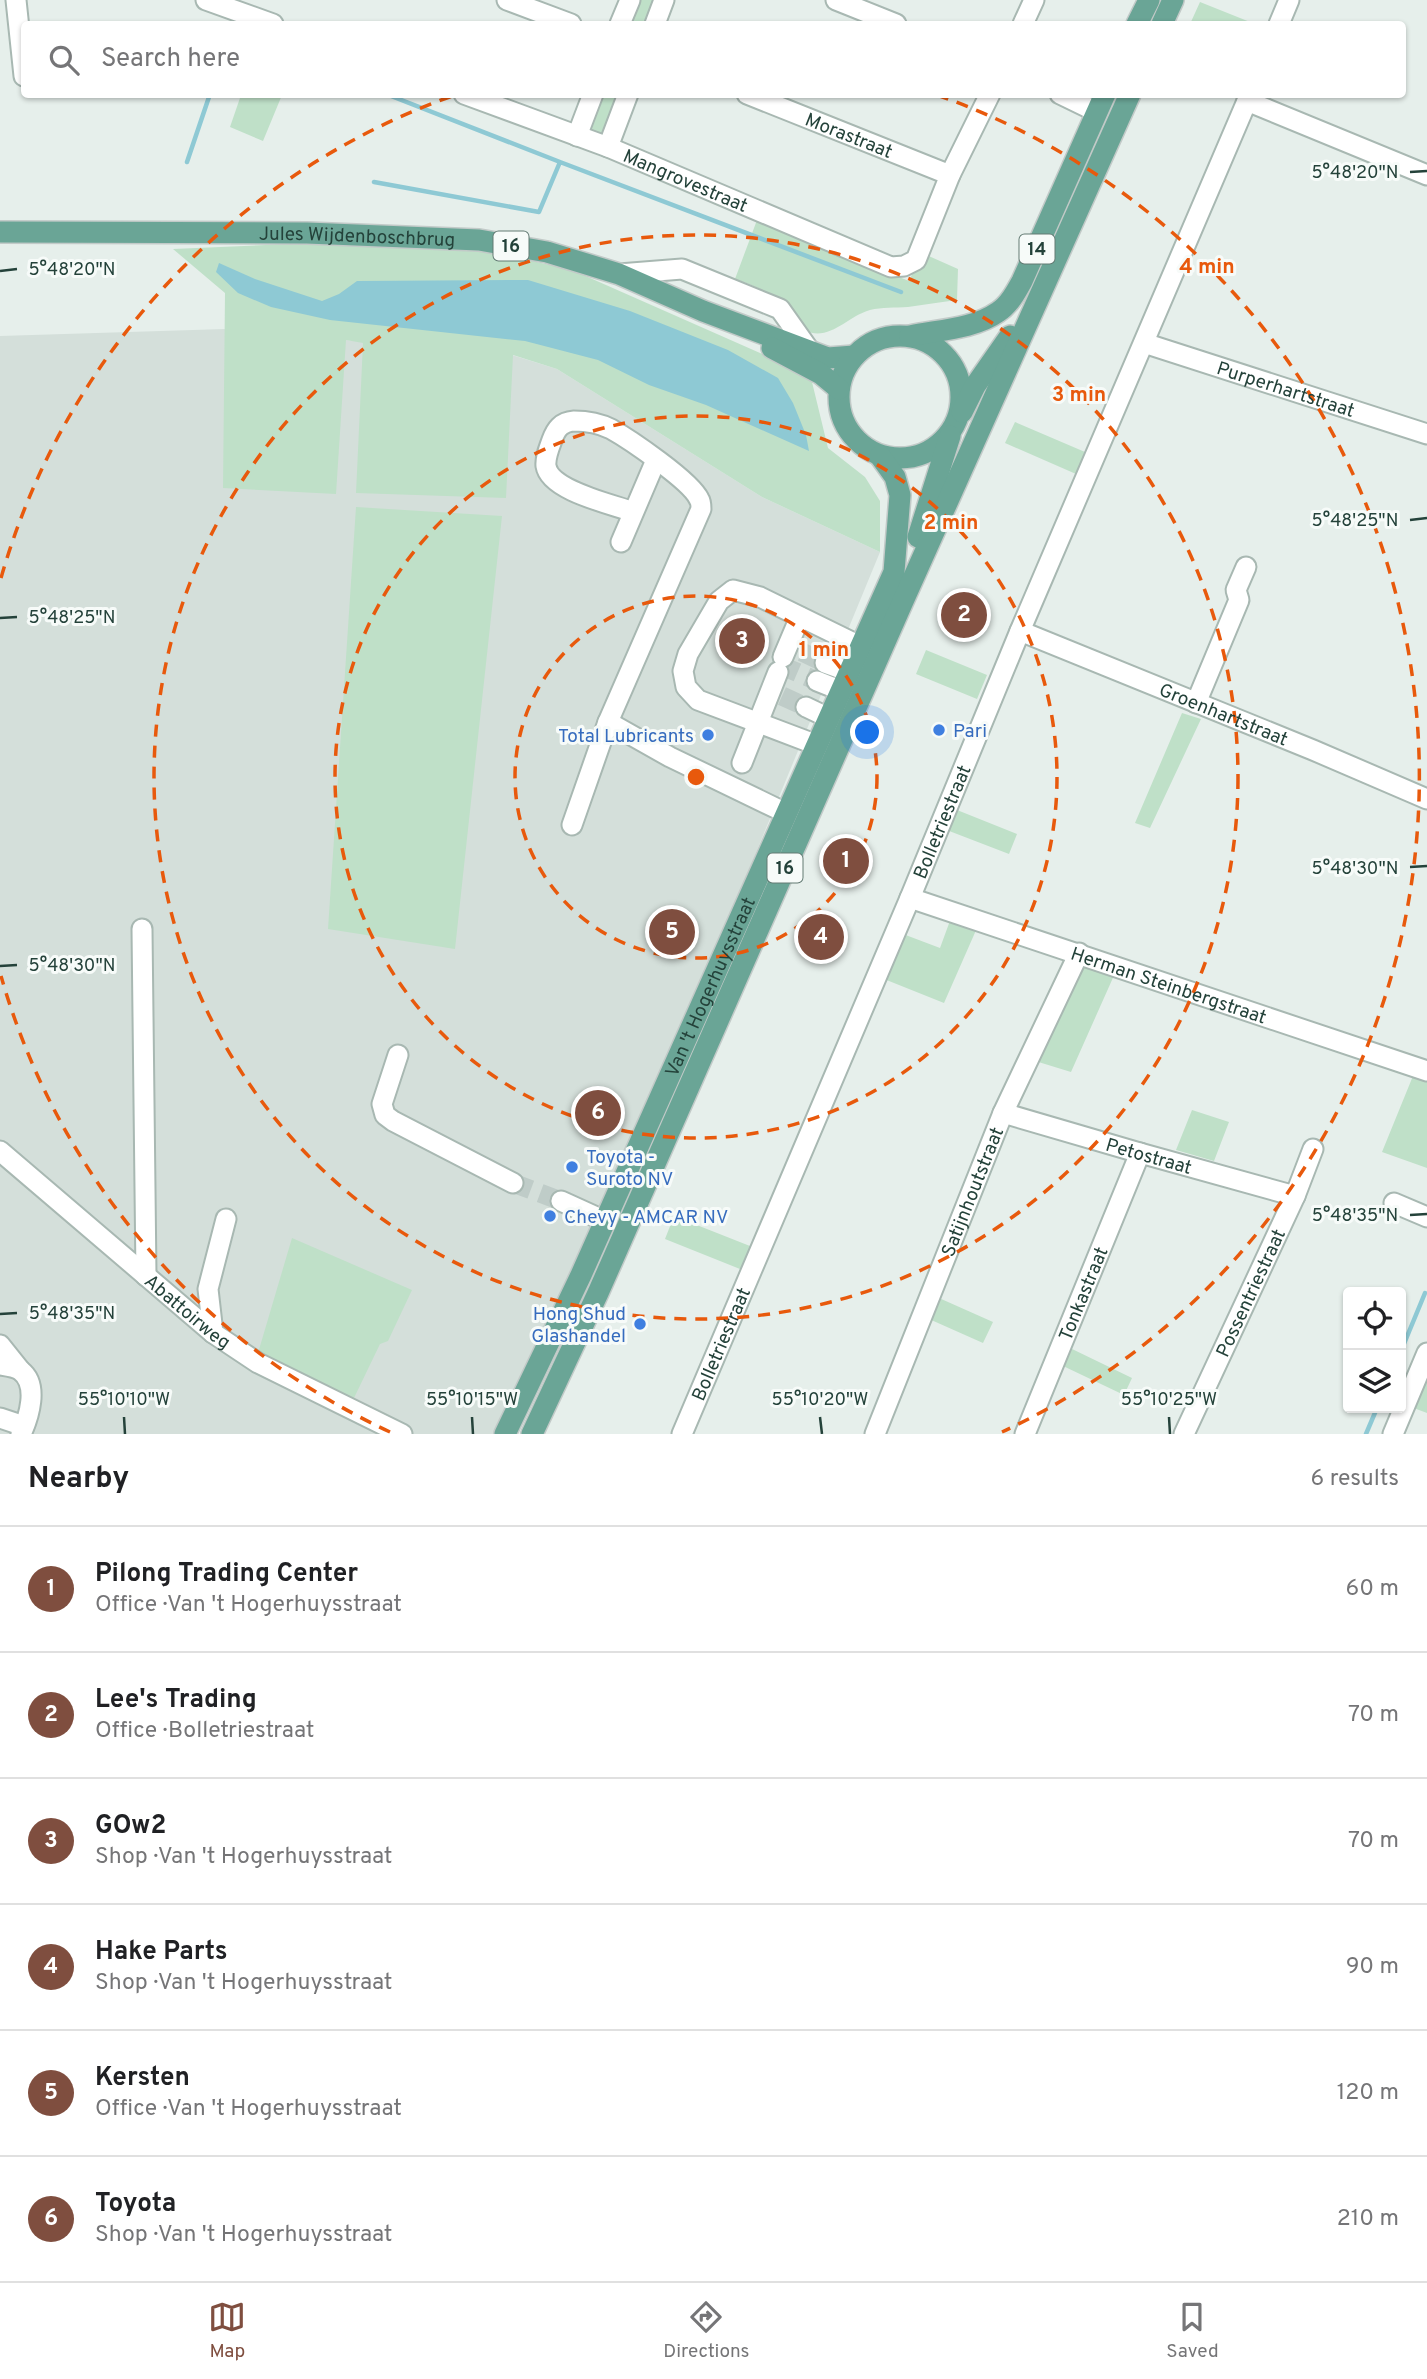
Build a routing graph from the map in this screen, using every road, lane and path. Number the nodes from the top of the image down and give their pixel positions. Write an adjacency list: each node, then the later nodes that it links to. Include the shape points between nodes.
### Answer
1 (16, 0): 21 (street)
2 (206, 0): 11 (street)
3 (507, 0): 13 (street)
4 (630, 0): 14 (street)
5 (664, 0): 15 (street)
6 (836, 0): 16 (street)
7 (1034, 0): 17 (street)
8 (1149, 0): 18 (main road)
9 (1173, 0): 19 (main road)
10 (1289, 0): 20 (street)
11 (244, 7): 12 (street)
12 (268, 21)
13 (563, 21)
14 (621, 21)
15 (655, 21)
16 (888, 21)
17 (1024, 21)
18 (1138, 21)
19 (1163, 21)
20 (1280, 21)
21 (21, 48)
22 (475, 98): 31 (street, Mangrovestraat)
23 (591, 98): 31 (street)
24 (626, 98): 32 (street)
25 (757, 98): 33 (street, Morastraat)
26 (988, 98): 33 (street)
27 (1078, 98): 30 (street)
28 (1128, 98): 37 (main road, Van 't Hogerhuysstraat / 14)
29 (1248, 98): 34 (street); 40 (street, Bolletriestraat)
30 (1101, 103): 39 (main road, 14, via 1012,299 998,313 970,324)
31 (577, 136): 32 (street, Mangrovestraat)
32 (608, 147): 33 (street, Mangrovestraat, via 891,267 904,267 916,260)
33 (950, 175)
34 (1427, 175)
35 (0, 232): 36 (main road, Jules Wijdenboschbrug / 16, via 307,233 479,240 547,252)
36 (619, 274): 38 (main road, Jules Wijdenboschbrug / 16); 41 (street, via 682,269 780,309)
37 (1037, 300): 44 (main road, Van 't Hogerhuysstraat / 14, via 975,386); 51 (main road, Van 't Hogerhuysstraat / 16)
38 (703, 311): 41 (main road, Jules Wijdenboschbrug / 16); 43 (main road, Jules Wijdenboschbrug / 16, via 821,374)
39 (908, 336): 42 (main road, via 879,340); 44 (main road, via 942,352 954,367 962,402)
40 (1143, 343): 45 (street, Purperhartstraat); 53 (street, Bolletriestraat)
41 (810, 350): 42 (main road, Jules Wijdenboschbrug / 16, via 828,358)
42 (855, 356): 43 (main road)
43 (839, 389): 46 (main road, 16, via 845,425 856,440)
44 (954, 428): 46 (main road, via 919,456); 51 (main road, Van 't Hogerhuysstraat)
45 (1427, 434)
46 (880, 456): 54 (main road, Van 't Hogerhuysstraat / 16, via 895,477 900,495 894,572)
47 (656, 460): 48 (street); 48 (street, via 610,428 573,421 556,430 546,467 551,478 565,489); 60 (street, via 691,488 701,509)
48 (633, 512): 49 (street)
49 (621, 542)
50 (1246, 567): 57 (street, via 1236,590 1239,600)
51 (904, 599): 93 (main road, Van 't Hogerhuysstraat / 16)
52 (800, 617): 54 (street); 61 (street, via 784,669); 61 (street, via 760,597 733,590 719,601 688,654 683,671 686,687 698,700)
53 (1020, 631): 57 (street, Groenhartstraat); 67 (street, Bolletriestraat)
54 (862, 647): 56 (main road, Van 't Hogerhuysstraat / 16)
55 (821, 672): 56 (street)
56 (846, 682): 59 (main road, Van 't Hogerhuysstraat / 16)
57 (1196, 703): 64 (street, Groenhartstraat)
58 (806, 707): 59 (street)
59 (829, 718): 62 (main road, Van 't Hogerhuysstraat / 16)
60 (608, 722): 65 (street); 66 (street)
61 (756, 723): 62 (street); 63 (street)
62 (817, 745): 65 (main road, Van 't Hogerhuysstraat / 16)
63 (742, 763)
64 (1427, 799)
65 (786, 813): 82 (main road, Van 't Hogerhuysstraat / 16)
66 (572, 825)
67 (911, 898): 69 (street, Herman Steinbergstraat); 94 (street, Bolletriestraat)
68 (142, 929): 83 (street)
69 (1079, 953): 71 (street, Herman Steinbergstraat); 72 (street, Satijnhoutstraat)
70 (398, 1055): 76 (street, via 382,1104 385,1115)
71 (1427, 1071)
72 (1003, 1113): 75 (street, Petostraat); 95 (street, Satijnhoutstraat)
73 (1313, 1149): 77 (street, Possentriestraat)
74 (0, 1151): 83 (street, Abattoirweg)
75 (1140, 1153): 77 (street, Petostraat); 96 (street, Tonkastraat)
76 (513, 1183)
77 (1295, 1196): 97 (street, Possentriestraat)
78 (561, 1201): 82 (street)
79 (1394, 1203): 80 (street)
80 (1427, 1217)
81 (226, 1219): 84 (street, via 208,1289)
82 (605, 1221): 92 (main road, Van 't Hogerhuysstraat / 16)
83 (146, 1276): 84 (street, Abattoirweg)
84 (213, 1333): 91 (street, Abattoirweg, via 258,1363)
85 (0, 1345): 88 (street)
86 (1427, 1353): 98 (street)
87 (0, 1365): 88 (street)
88 (20, 1370): 90 (street, via 32,1392)
89 (0, 1418): 90 (street)
90 (22, 1430)
91 (402, 1434)
92 (505, 1434)
93 (532, 1434)
94 (682, 1434)
95 (875, 1434)
96 (1025, 1434)
97 (1184, 1434)
98 (1393, 1434)

